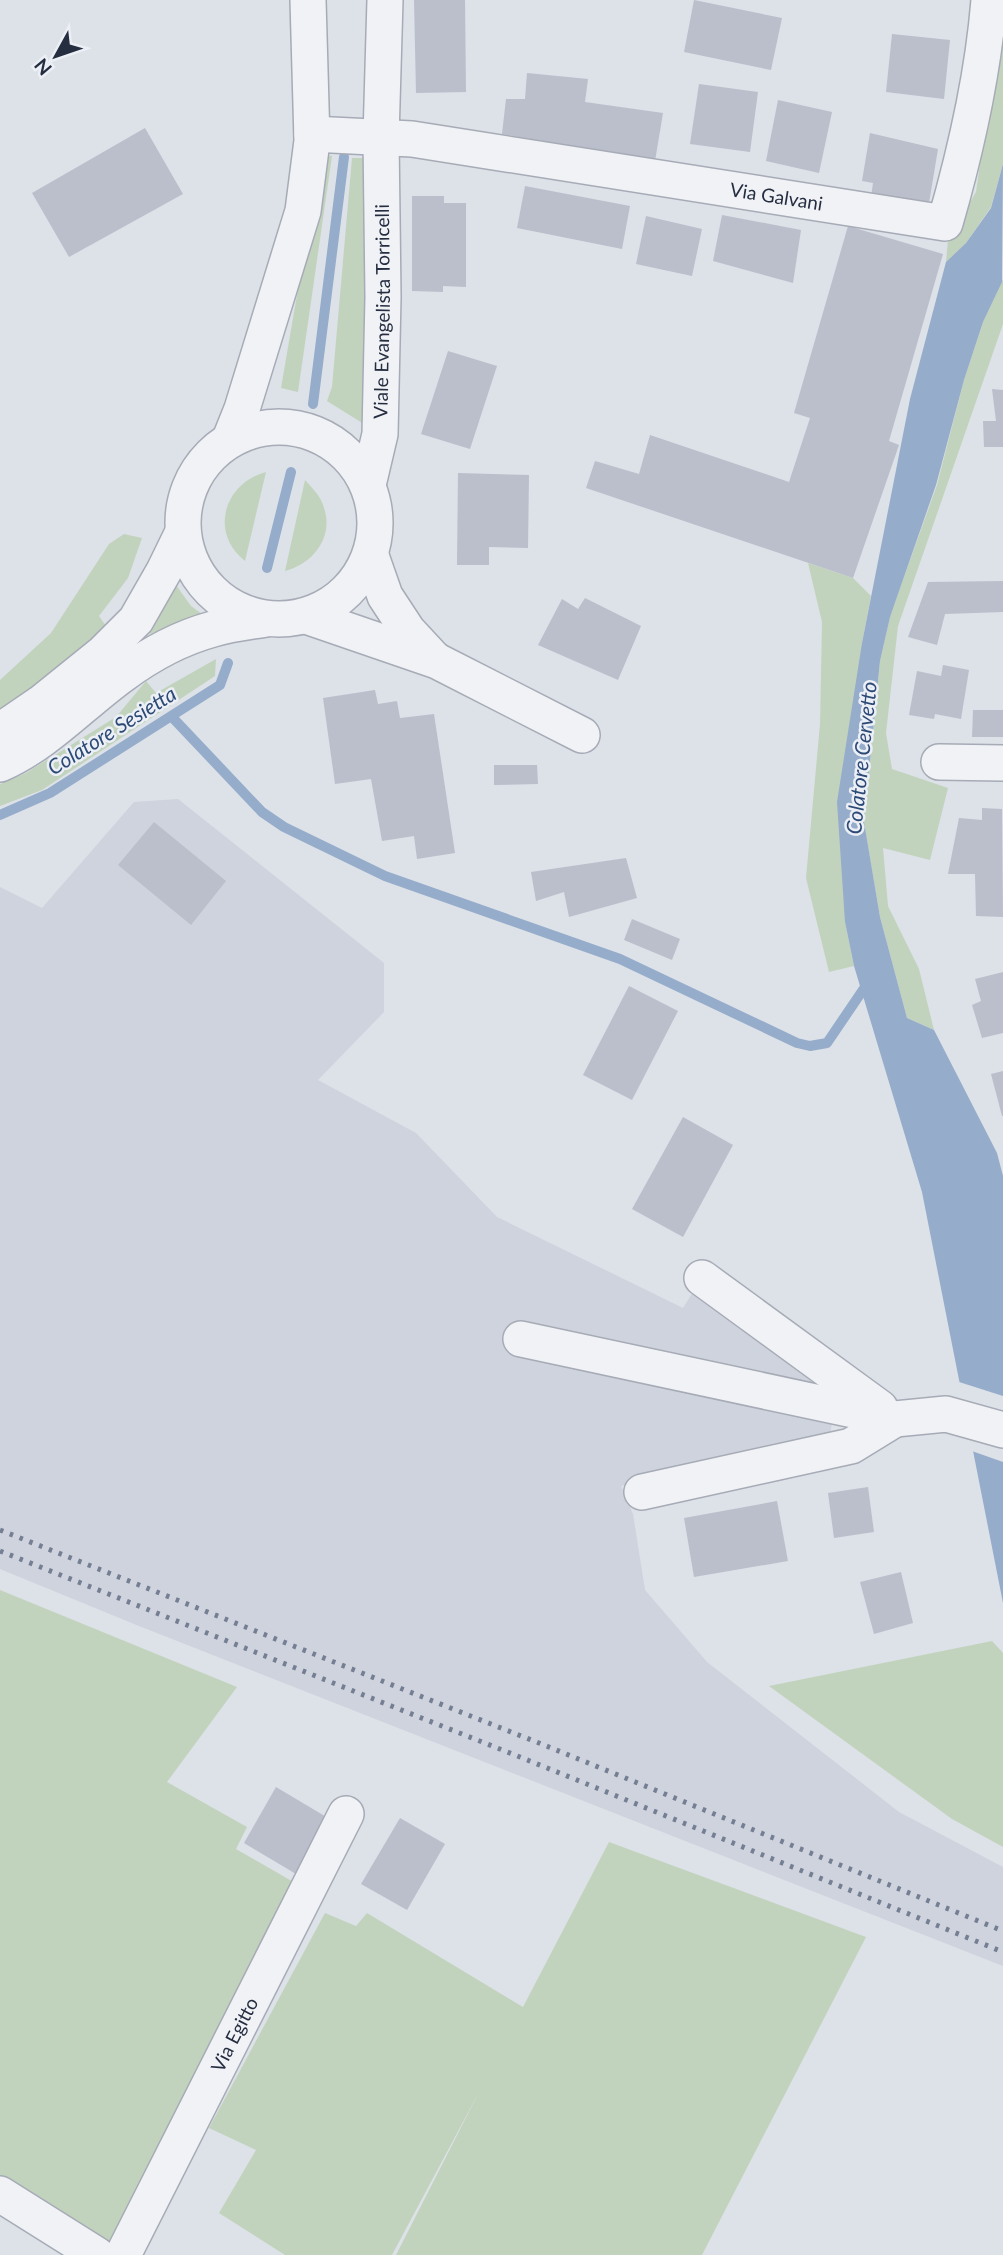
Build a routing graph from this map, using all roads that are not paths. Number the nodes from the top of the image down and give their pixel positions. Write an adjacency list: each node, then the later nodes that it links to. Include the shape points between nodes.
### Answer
1 (308, 0): 4 (street)
2 (385, 0): 5 (street, Viale Evangelista Torricelli)
3 (989, 0): 5 (street, Via Galvani, via 965,154 945,223)
4 (312, 134): 5 (street); 6 (street, via 303,211)
5 (381, 137): 7 (street, Viale Evangelista Torricelli, via 380,434)
6 (230, 439): 7 (street, via 261,428 293,427 325,437 350,457); 8 (street, via 209,456 193,478 184,505)
7 (368, 485): 9 (street, via 376,517)
8 (183, 531): 11 (street, via 191,563 209,590 235,609); 13 (street, via 136,621 103,653)
9 (371, 556): 10 (street, via 356,583 334,603); 12 (street, via 385,596 408,631)
10 (306, 616): 11 (street); 12 (street)
11 (266, 619): 17 (street, via 213,629 160,649 38,741)
12 (437, 662): 14 (street)
13 (0, 731)
14 (582, 735)
15 (939, 762): 16 (street)
16 (1003, 763)
17 (0, 764)
18 (702, 1278): 20 (street)
19 (521, 1339): 20 (street)
20 (895, 1419): 21 (street, via 946,1415); 22 (street, via 851,1447)
21 (1003, 1430)
22 (642, 1492)
23 (346, 1814): 26 (street, Via Egitto)
24 (0, 2194): 25 (street)
25 (97, 2255)
26 (123, 2255)

